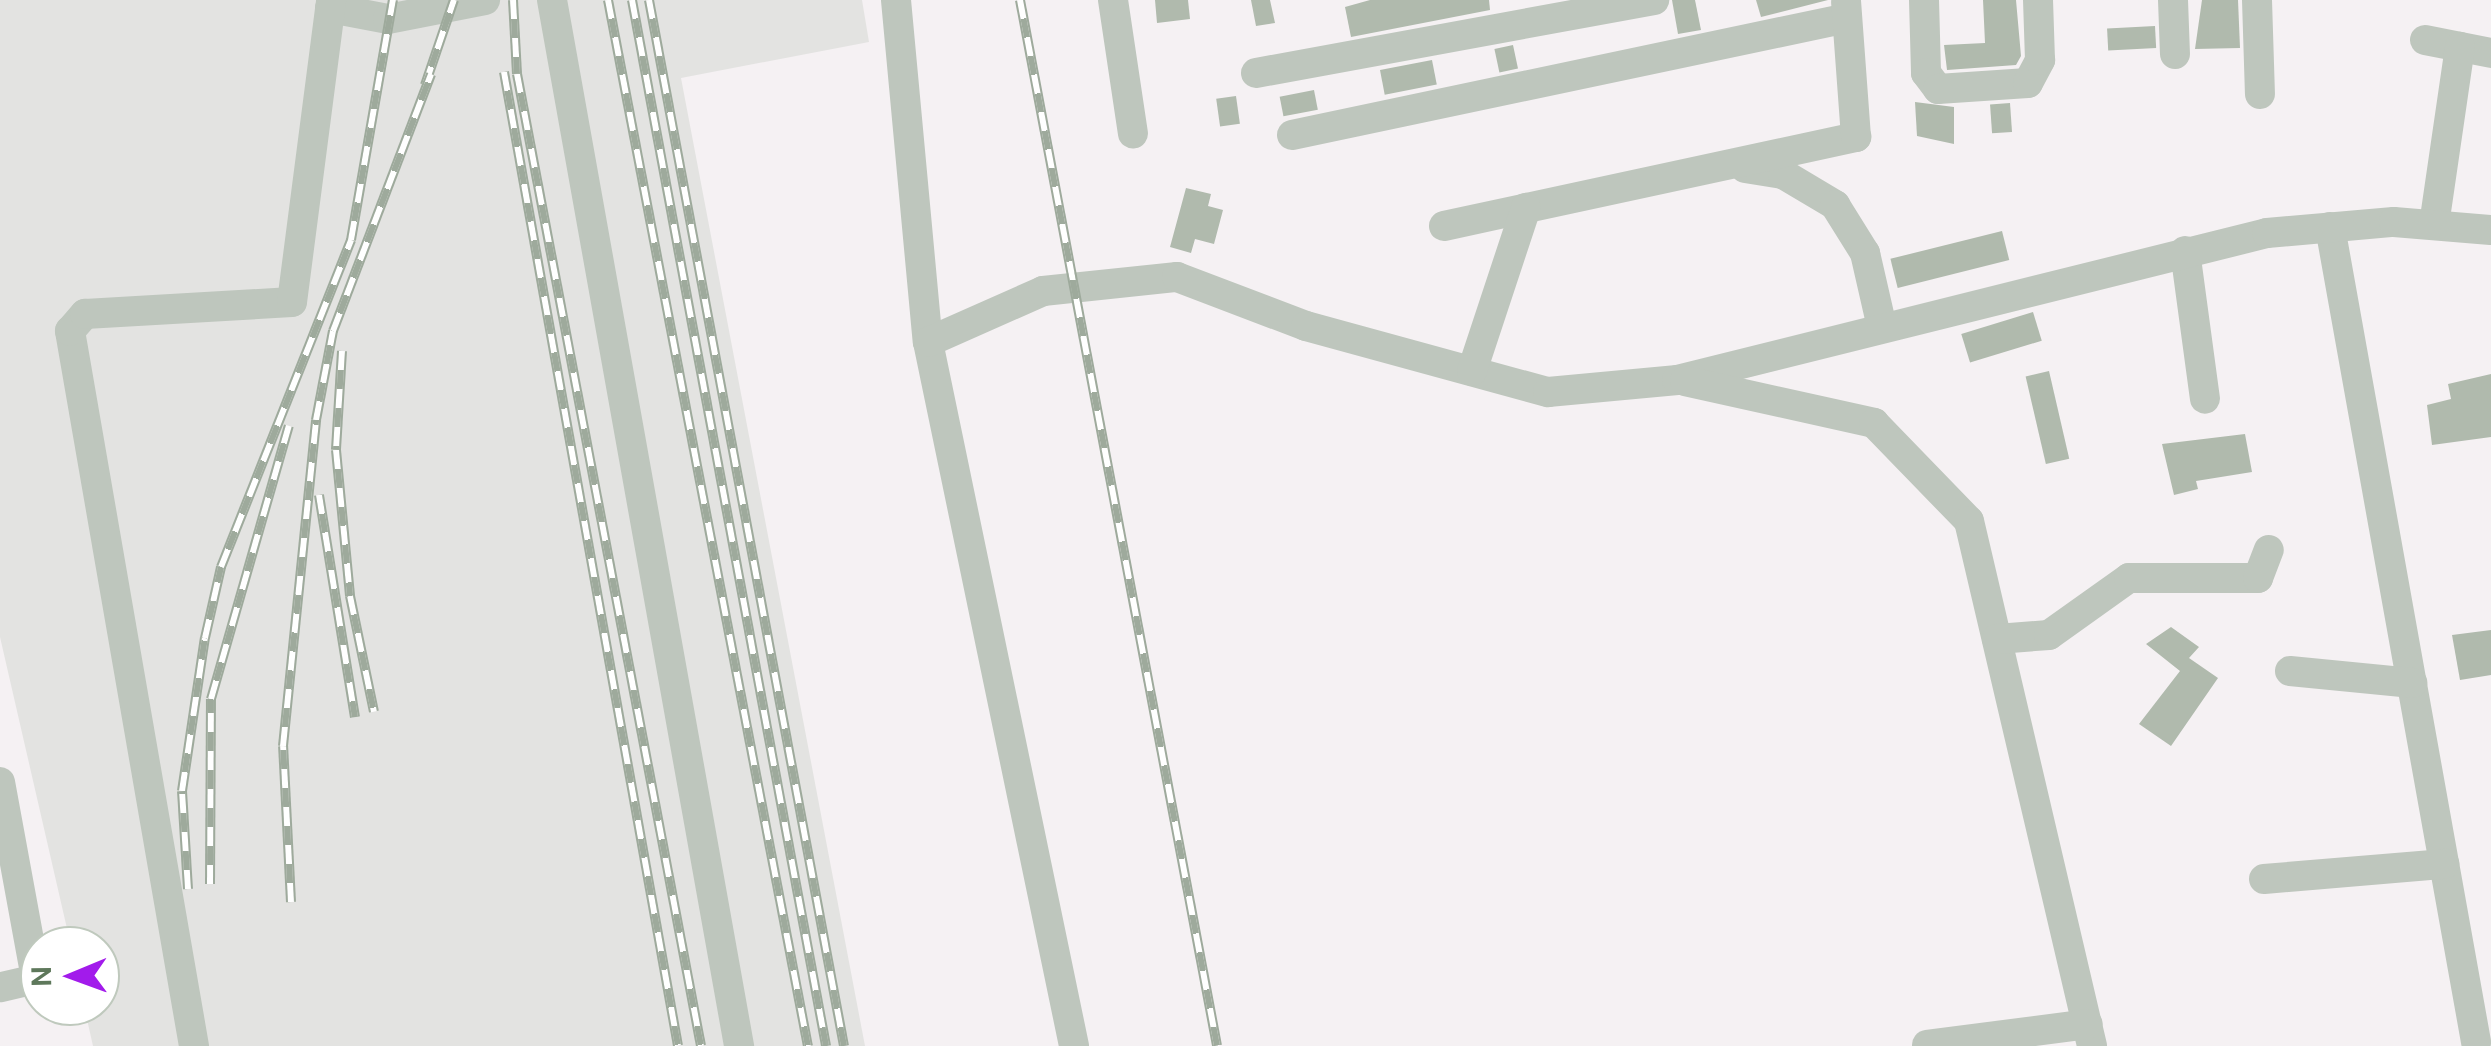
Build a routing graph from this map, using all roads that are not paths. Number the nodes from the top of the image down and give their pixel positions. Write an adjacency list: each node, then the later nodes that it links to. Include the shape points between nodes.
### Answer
1 (485, 0): 10 (street, via 388,19)
2 (552, 0): 44 (street)
3 (896, 0): 28 (street)
4 (1114, 0): 18 (street)
5 (1654, 0): 16 (street)
6 (1924, 0): 7 (street, via 1926,72 1938,89 2028,82 2040,60)
7 (2038, 0)
8 (2174, 0): 15 (street)
9 (2258, 0): 17 (street)
10 (330, 4): 43 (street, via 292,302 85,314 70,331)
11 (1846, 9): 19 (street); 20 (street, via 1856,137)
12 (2425, 40): 13 (street)
13 (2460, 47): 14 (street); 22 (street)
14 (2491, 53)
15 (2175, 54)
16 (1256, 73)
17 (2260, 94)
18 (1133, 134)
19 (1292, 135)
20 (1724, 165): 21 (street); 27 (street, via 1783,174 1836,206 1865,253)
21 (1526, 208): 23 (street); 29 (street)
22 (2434, 225): 24 (street); 25 (street)
23 (1444, 226)
24 (2330, 227): 26 (street); 35 (street)
25 (2491, 230)
26 (2185, 251): 27 (street); 31 (street)
27 (1882, 327): 30 (street)
28 (928, 342): 29 (street, via 1044,291 1177,277 1306,326); 45 (street)
29 (1472, 371): 30 (street, via 1548,392)
30 (1677, 380): 33 (street, via 1874,423 1969,521)
31 (2205, 399)
32 (2269, 550): 33 (street, via 2258,578 2128,578 2049,635)
33 (1998, 639): 40 (street)
34 (2290, 671): 35 (street)
35 (2412, 683): 37 (street)
36 (0, 782): 39 (street, via 36,979)
37 (2444, 864): 38 (street); 41 (street)
38 (2264, 879)
39 (0, 987)
40 (2090, 1035): 42 (street)
41 (2476, 1042)
42 (1927, 1045)
43 (194, 1046)
44 (739, 1046)
45 (1074, 1046)

